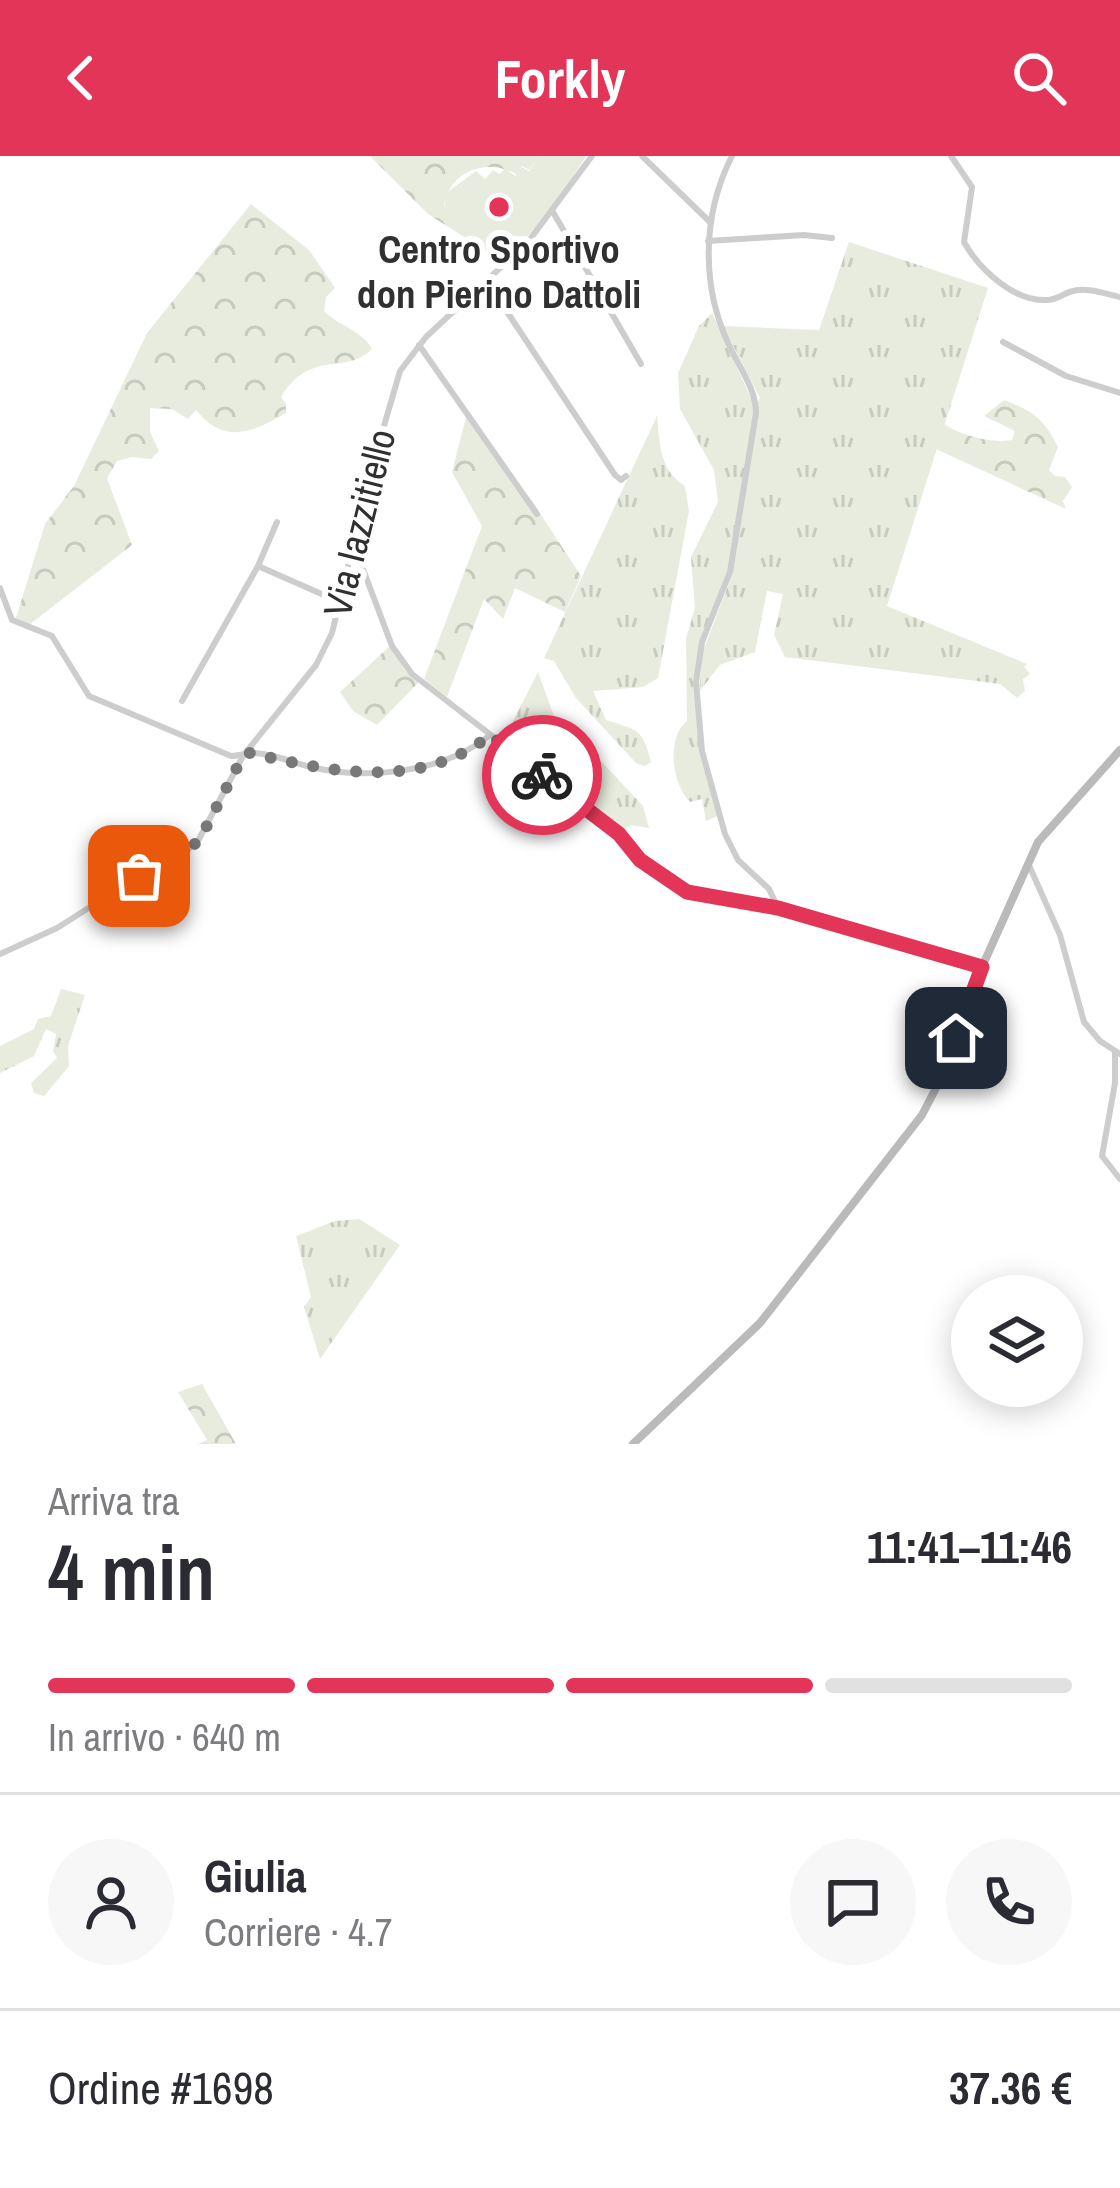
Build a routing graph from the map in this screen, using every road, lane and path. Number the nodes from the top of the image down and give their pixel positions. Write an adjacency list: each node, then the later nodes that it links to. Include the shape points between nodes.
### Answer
1 (592, 156): 5 (street, Via Iazzitiello)
2 (642, 156): 6 (street)
3 (732, 156): 6 (street)
4 (951, 156): 10 (street, via 972,187 964,242 1001,283 1046,301 1084,289)
5 (553, 212): 9 (street, Via Iazzitiello); 13 (street)
6 (712, 223): 8 (street)
7 (832, 238): 8 (street)
8 (708, 242): 27 (street, via 714,308 757,405 730,572 697,667 700,744 730,845)
9 (488, 283): 12 (street, Via Iazzitiello); 15 (street, via 615,475)
10 (1120, 297)
11 (1003, 342): 14 (street)
12 (419, 345): 16 (street); 18 (street, Via Iazzitiello, via 394,388)
13 (640, 364)
14 (1120, 393)
15 (626, 476)
16 (537, 514)
17 (277, 522): 19 (street)
18 (353, 553): 21 (street, Via Iazzitiello); 23 (street, via 404,666)
19 (258, 566): 21 (street); 22 (street)
20 (0, 588): 25 (street, via 12,620 52,636 89,696)
21 (342, 603): 25 (street, Via Iazzitiello, via 316,665)
22 (182, 700)
23 (490, 735): 25 (street, via 426,764 362,774); 27 (street, via 678,887)
24 (1120, 750): 26 (main road, via 1049,826)
25 (243, 756): 28 (street, Via Iazzitiello, via 185,853)
26 (1028, 862): 29 (main road); 30 (street, via 1060,934 1086,1026)
27 (778, 908): 29 (street)
28 (0, 954)
29 (982, 967): 32 (main road, via 922,1115 760,1323)
30 (1118, 1052): 31 (street, via 1102,1148)
31 (1120, 1179)
32 (633, 1444)

